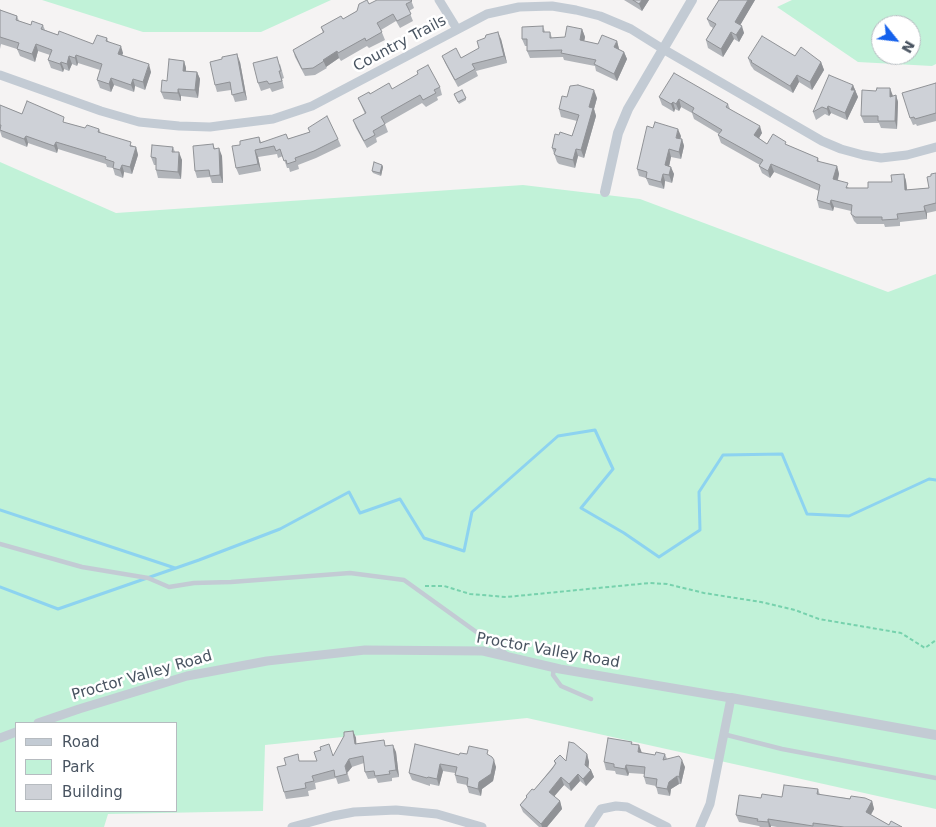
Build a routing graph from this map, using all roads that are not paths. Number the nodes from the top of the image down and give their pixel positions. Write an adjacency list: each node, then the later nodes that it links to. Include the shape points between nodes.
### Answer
1 (440, 0): 3 (street)
2 (692, 0): 4 (street)
3 (457, 30): 4 (street, Country Trails, via 487,14 530,6 552,6 584,11 616,22); 5 (street, Country Trails, via 312,106 273,119 210,127 139,122)
4 (662, 49): 6 (street, Country Trails, via 841,149 863,156 888,157); 7 (street, via 618,133)
5 (0, 75)
6 (936, 147)
7 (605, 192)
8 (0, 544): 9 (lane, via 82,567 148,578 169,587 350,573 404,580)
9 (512, 658): 10 (street, Proctor Valley Road); 13 (street, Proctor Valley Road, via 483,651 365,650 267,661 187,676)
10 (554, 667): 11 (street, Proctor Valley Road); 12 (lane, via 553,675 561,686)
11 (731, 698): 15 (street); 16 (street, Proctor Valley Road)
12 (591, 699)
13 (41, 722)
14 (15, 732): 17 (street)
15 (723, 734): 18 (lane, via 782,749); 23 (street, via 710,804)
16 (936, 735)
17 (0, 738)
18 (936, 778)
19 (292, 827): 20 (street, via 354,812 396,810 437,814)
20 (482, 827)
21 (589, 827): 22 (street, via 601,809 616,806 627,807)
22 (667, 827)
23 (700, 827)

